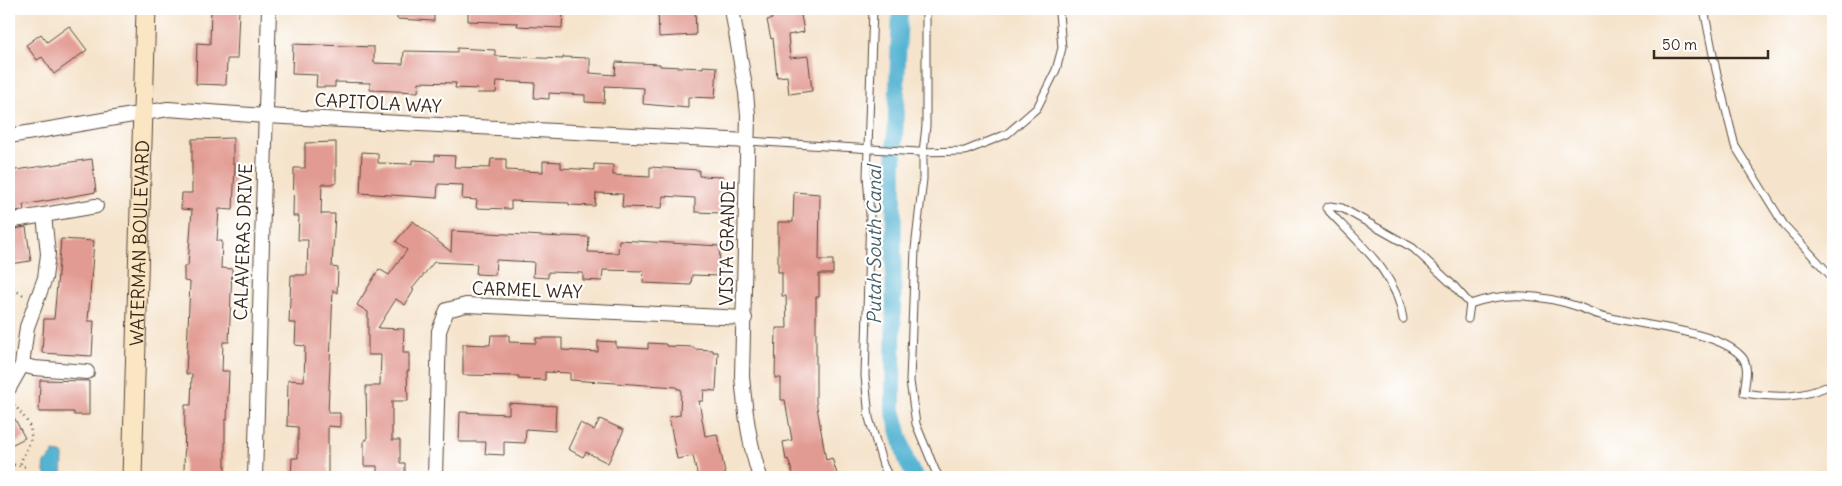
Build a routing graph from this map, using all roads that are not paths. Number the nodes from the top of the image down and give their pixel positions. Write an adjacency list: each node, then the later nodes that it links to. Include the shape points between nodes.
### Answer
1 (146, 9): 8 (main road, WATERMAN BOULEVARD)
2 (269, 9): 9 (street, CALAVERAS DRIVE)
3 (732, 9): 11 (street, VISTA GRANDE, via 746,93)
4 (873, 9): 12 (lane)
5 (926, 9): 13 (lane, via 926,126)
6 (1057, 9): 13 (lane, via 1062,48 1056,70 1037,108 1007,134 965,151)
7 (1704, 9): 17 (lane, via 1735,146 1784,225)
8 (143, 113): 9 (street, CAPITOLA WAY, via 168,109); 10 (street, CAPITOLA WAY); 26 (main road, WATERMAN BOULEVARD)
9 (266, 116): 11 (street, CAPITOLA WAY); 27 (street, CALAVERAS DRIVE)
10 (9, 136)
11 (748, 141): 12 (lane); 19 (street, VISTA GRANDE)
12 (868, 149): 13 (lane); 30 (lane, via 870,214 865,376 869,418)
13 (921, 152): 31 (lane, via 923,178 915,249 910,381 916,424)
14 (96, 206): 15 (street)
15 (44, 215): 16 (street); 22 (street, via 48,254 45,278 28,327)
16 (9, 221)
17 (1833, 278)
18 (1470, 304): 20 (lane, via 1413,248 1342,208 1326,208 1375,259 1391,283 1401,305); 21 (lane); 24 (lane, via 1501,296 1524,296 1723,343 1743,358 1747,367 1744,393 1774,398 1813,393)
19 (745, 318): 28 (street, CARMEL WAY, via 466,305 446,310 439,331); 29 (street, VISTA GRANDE, via 742,376 745,411)
20 (1403, 319)
21 (1468, 319)
22 (22, 365): 23 (street); 25 (street)
23 (87, 372)
24 (1833, 384)
25 (9, 388)
26 (132, 477)
27 (255, 477)
28 (435, 477)
29 (760, 477)
30 (889, 477)
31 (939, 477)

